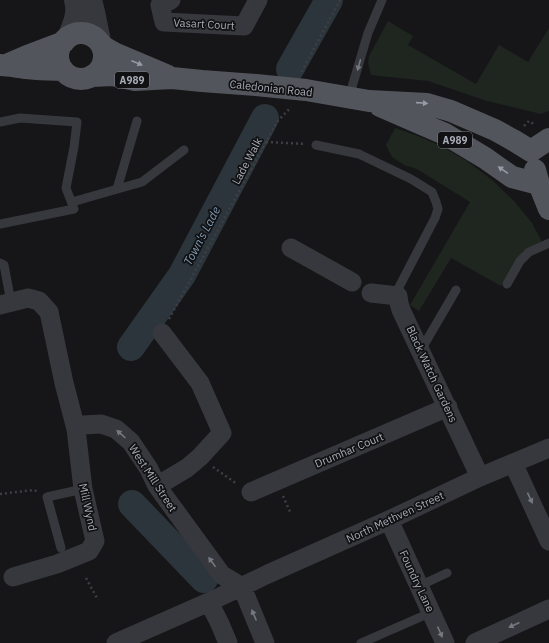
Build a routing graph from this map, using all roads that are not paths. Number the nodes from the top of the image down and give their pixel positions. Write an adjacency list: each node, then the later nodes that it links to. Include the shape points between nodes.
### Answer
1 (75, 0): 6 (street, via 75,20)
2 (91, 0): 7 (street)
3 (171, 0): 4 (street, Vasart Court, via 160,5 164,22 244,26)
4 (258, 0)
5 (382, 0): 12 (lane, one-way to 12, via 368,33)
6 (66, 40): 7 (main road, via 73,34 81,33 89,34); 8 (main road); 9 (main road, via 58,57)
7 (101, 44): 10 (main road, via 104,53 102,64); 11 (main road, Caledonian Road / A989, one-way to 11, via 116,54)
8 (3, 65): 9 (main road)
9 (63, 70): 10 (main road, via 80,79)
10 (92, 76): 11 (main road, Caledonian Road / A989, via 112,75 135,80)
11 (172, 78): 12 (main road, Caledonian Road / A989, via 306,90)
12 (359, 99): 18 (main road, Caledonian Road / A989, one-way to 18, via 428,104 495,130); 19 (main road, Caledonian Road / A989, one-way to 12, via 512,177 445,134)
13 (137, 121): 20 (lane)
14 (0, 122): 21 (lane, via 20,118 77,122 66,188)
15 (549, 139): 18 (main road)
16 (316, 145): 31 (lane, via 359,154 432,192 438,209 399,286)
17 (184, 150): 20 (lane, via 142,182)
18 (531, 151): 19 (main road)
19 (544, 181): 22 (main road)
20 (117, 189): 21 (lane)
21 (72, 202): 23 (lane, via 74,209)
22 (549, 209)
23 (0, 224)
24 (549, 242): 28 (lane, via 529,252 520,261)
25 (290, 248): 27 (street)
26 (2, 264): 32 (lane)
27 (352, 282)
28 (507, 284)
29 (456, 290): 34 (lane)
30 (371, 293): 31 (street)
31 (398, 296): 34 (street, Black Watch Gardens, via 401,310)
32 (6, 303): 36 (street, via 28,298 39,301 49,312)
33 (162, 333): 40 (street, via 200,383 222,432 187,468)
34 (421, 350): 35 (street, Black Watch Gardens)
35 (448, 407): 39 (street, Black Watch Gardens); 42 (street, Drumhar Court)
36 (76, 429): 40 (street, West Mill Street, one-way to 36, via 149,469 130,442 116,429 101,424 83,425); 41 (street, Mill Wynd)
37 (549, 448): 38 (street, North Methven Street)
38 (513, 463): 39 (street, North Methven Street); 44 (street, one-way to 44)
39 (480, 477): 43 (street, North Methven Street)
40 (157, 486): 49 (street, West Mill Street, one-way to 40, via 222,575)
41 (83, 489): 45 (lane, via 47,497); 47 (street, Mill Wynd, via 95,541 89,551)
42 (251, 492)
43 (389, 520): 48 (street, Foundry Lane); 49 (street, North Methven Street)
44 (549, 541)
45 (61, 548)
46 (447, 573): 48 (lane)
47 (13, 577)
48 (420, 586): 52 (street, Foundry Lane)
49 (242, 587): 50 (street, North Methven Street); 55 (street, one-way to 49)
50 (209, 602): 53 (street, North Methven Street); 54 (street)
51 (549, 609): 58 (street, one-way to 58)
52 (432, 612): 56 (lane); 57 (street, Foundry Lane, one-way to 57)
53 (116, 643)
54 (228, 643)
55 (265, 643)
56 (361, 643)
57 (445, 643)
58 (475, 643)

